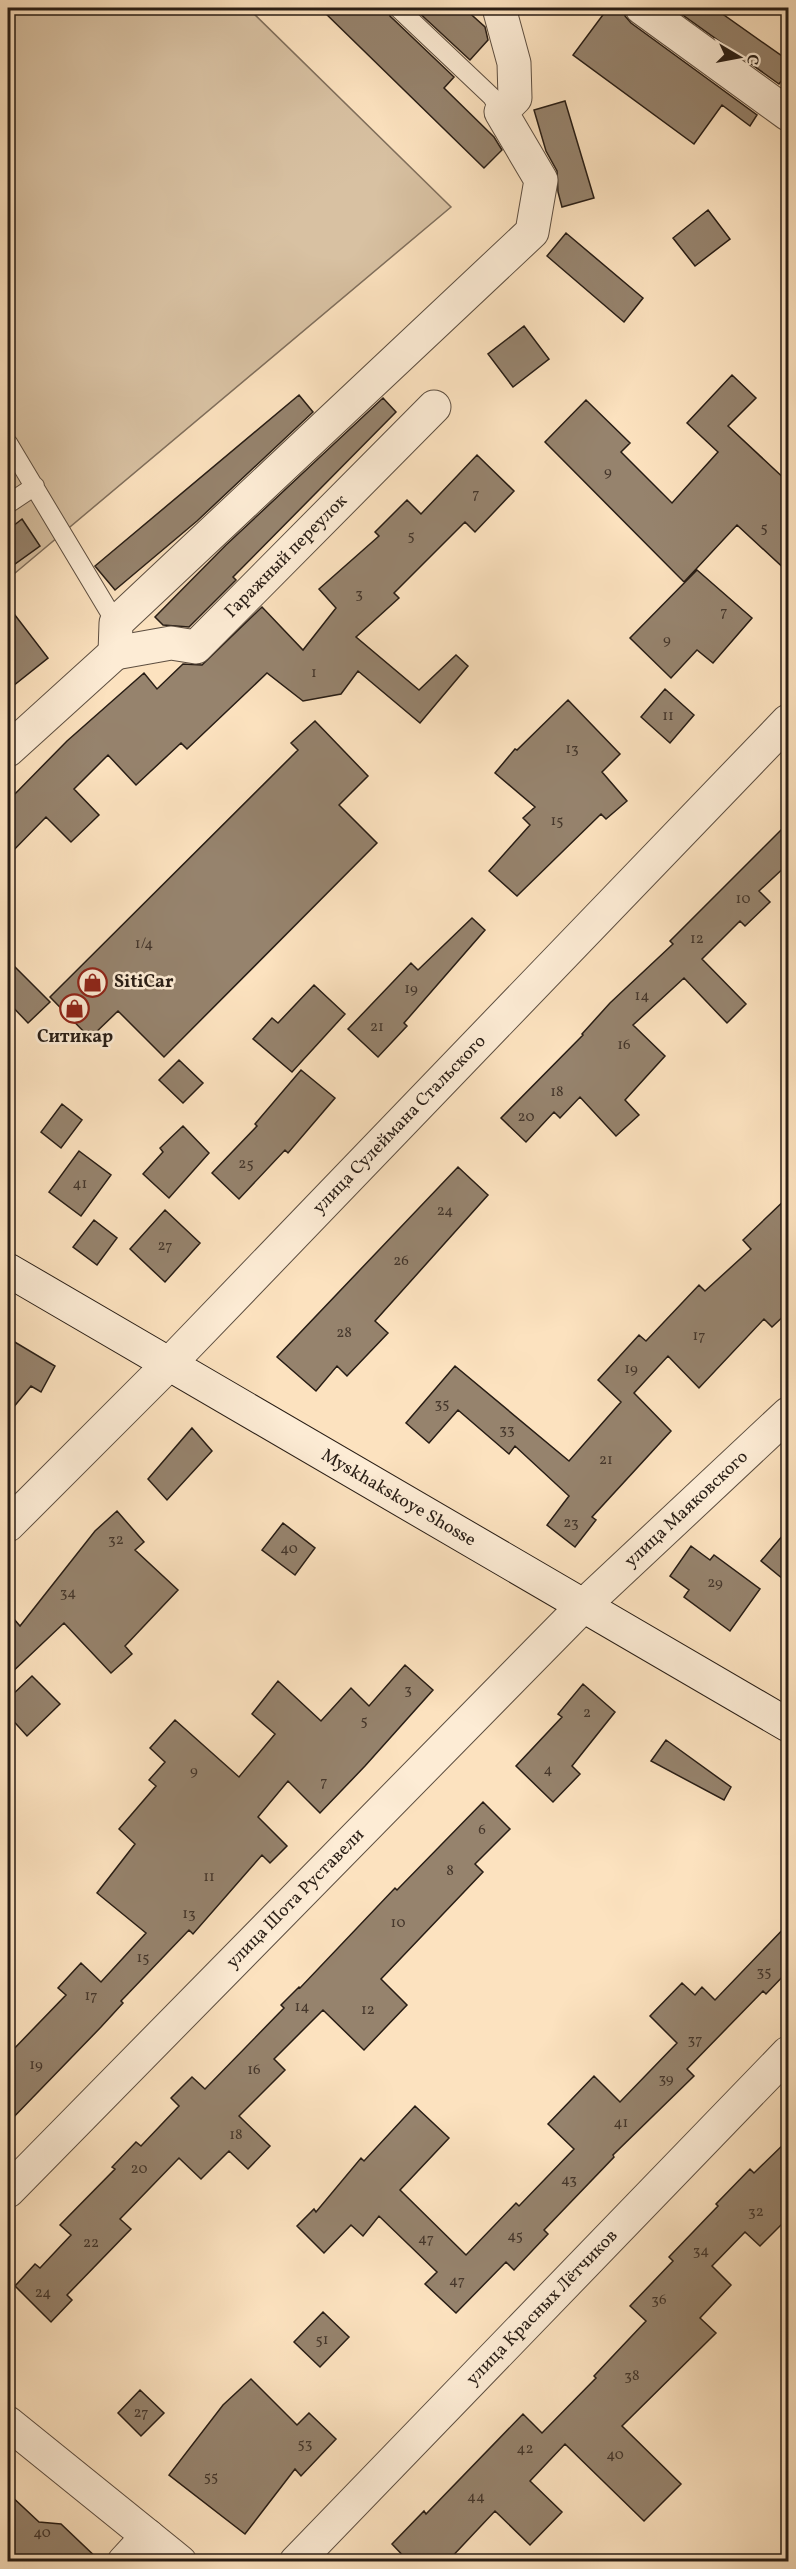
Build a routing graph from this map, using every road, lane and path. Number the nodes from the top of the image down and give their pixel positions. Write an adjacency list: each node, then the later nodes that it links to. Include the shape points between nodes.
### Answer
1 (398, 8): 4 (lane, via 492,97)
2 (499, 8): 4 (street, via 514,63 515,98)
3 (642, 8): 5 (street)
4 (501, 112): 10 (street, via 541,180 531,232)
5 (789, 114)
6 (434, 407): 10 (street, Гаражный переулок, via 196,647)
7 (8, 443): 8 (lane)
8 (35, 486): 9 (lane); 10 (lane)
9 (8, 504)
10 (116, 638): 12 (street)
11 (789, 721): 14 (street, улица Сулеймана Стальского)
12 (8, 750)
13 (8, 1270): 14 (street, Myskhakskoye Shosse)
14 (170, 1363): 16 (street, улица Сулеймана Стальского); 17 (street, Myskhakskoye Shosse)
15 (789, 1414): 17 (street, улица Маяковского)
16 (8, 1525)
17 (583, 1606): 18 (street, Myskhakskoye Shosse); 20 (street, улица Шота Руставели)
18 (789, 1725)
19 (789, 2053): 25 (street, улица Красных Лётчиков)
20 (8, 2191)
21 (8, 2423): 22 (street)
22 (148, 2536): 23 (street); 24 (street)
23 (124, 2562)
24 (180, 2562)
25 (296, 2562)

